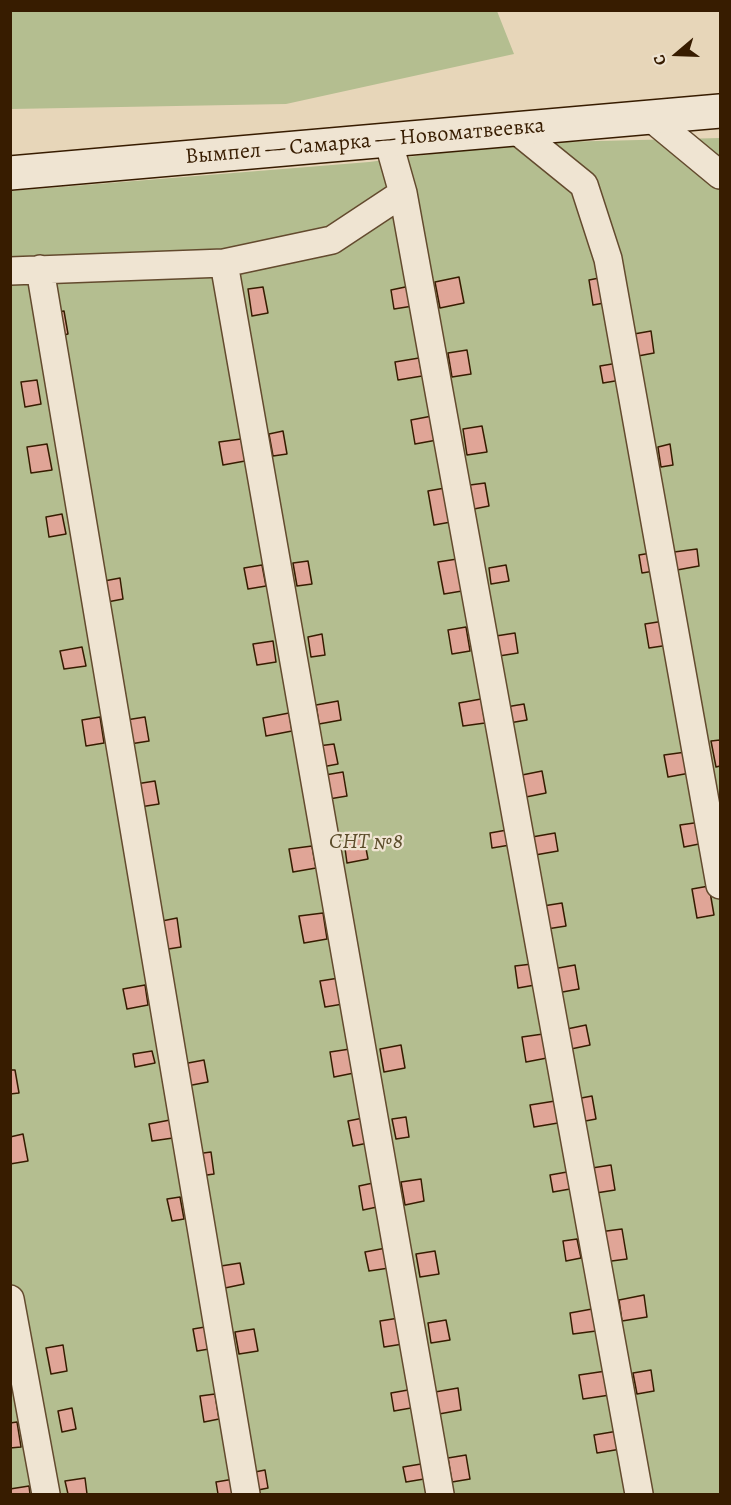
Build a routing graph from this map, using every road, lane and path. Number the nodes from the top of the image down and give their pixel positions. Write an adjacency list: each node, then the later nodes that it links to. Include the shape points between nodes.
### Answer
1 (720, 111): 2 (main road, Вымпел — Самарка — Новоматвеевка)
2 (650, 117): 3 (main road, Вымпел — Самарка — Новоматвеевка); 6 (street)
3 (515, 129): 4 (main road, Вымпел — Самарка — Новоматвеевка); 11 (street, via 584,185 608,259)
4 (388, 140): 5 (main road, Вымпел — Самарка — Новоматвеевка); 7 (street)
5 (10, 172)
6 (720, 175)
7 (403, 193): 8 (street, via 332,240); 16 (street)
8 (224, 262): 9 (street); 15 (street)
9 (40, 269): 10 (street); 14 (street)
10 (10, 271)
11 (720, 885)
12 (10, 1299): 13 (street)
13 (46, 1494)
14 (246, 1494)
15 (440, 1494)
16 (639, 1494)

